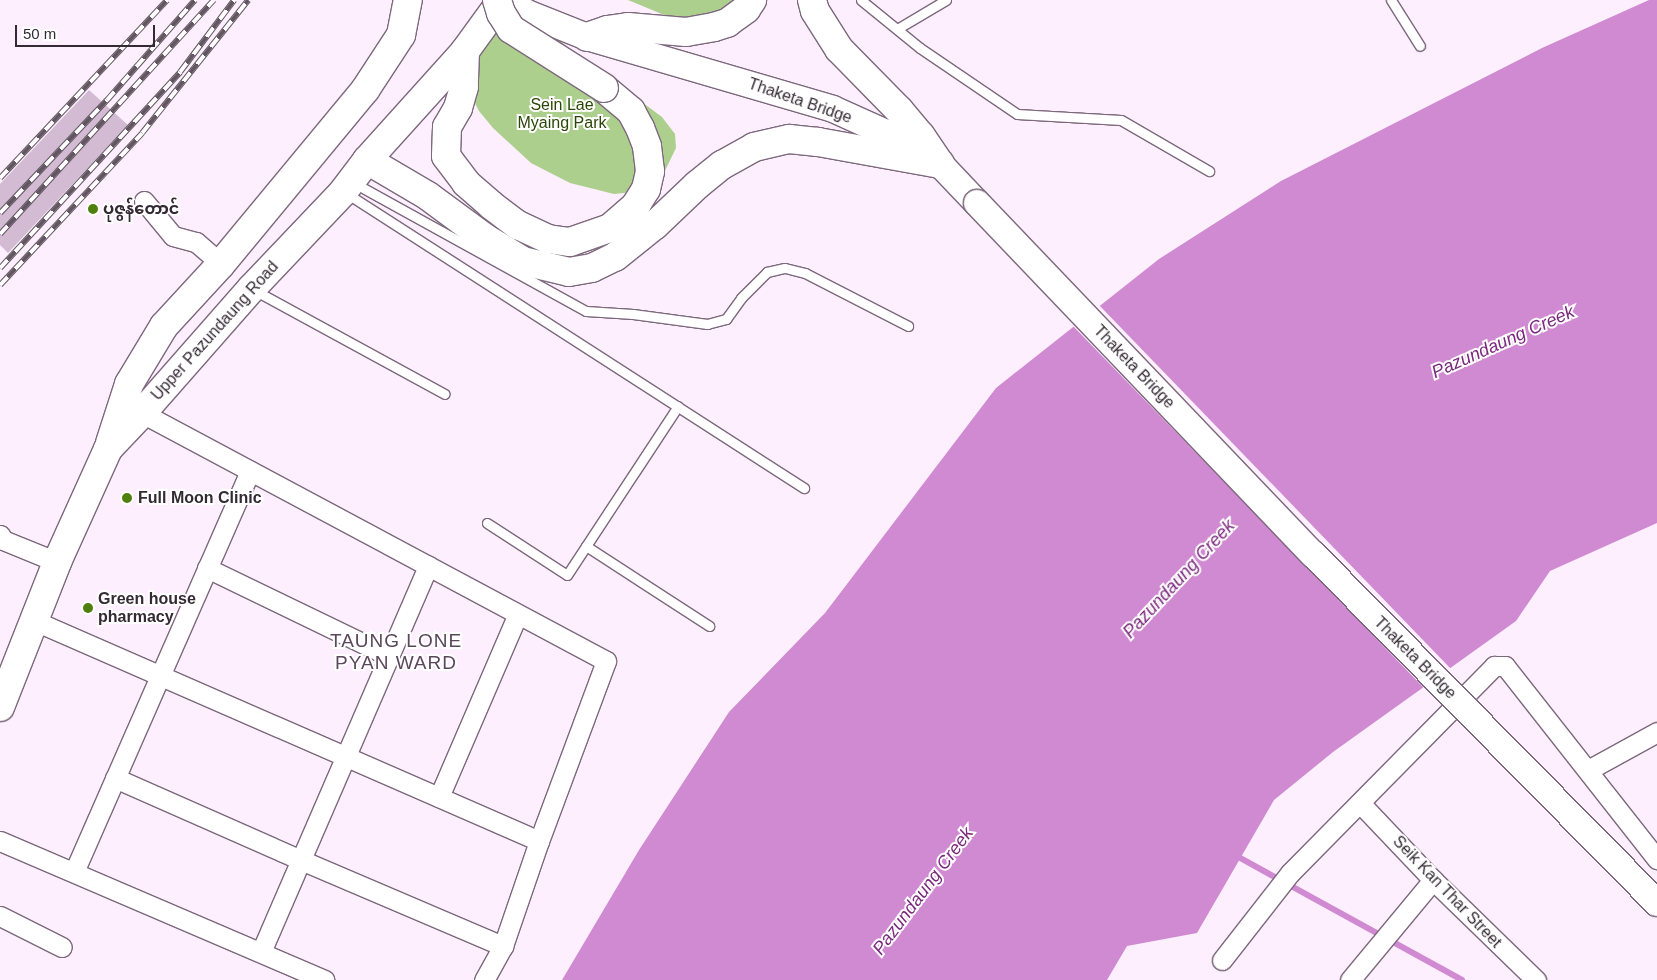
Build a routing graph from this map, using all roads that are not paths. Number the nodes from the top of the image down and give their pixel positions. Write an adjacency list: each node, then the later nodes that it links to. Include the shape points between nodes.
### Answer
1 (408, 0): 17 (main road, via 402,35 364,90)
2 (497, 0): 12 (main road, bridge, via 511,29 604,88 631,111 646,146 650,171 646,189 636,205 610,228 570,242 548,239 518,225 466,183 446,156 447,127 458,108 464,87)
3 (502, 0): 10 (main road, Thaketa Bridge); 12 (main road, Upper Pazundaung Road)
4 (752, 0): 10 (main road, via 727,23 714,27 686,32 628,27)
5 (812, 0): 13 (main road, via 815,11 838,49 899,110)
6 (861, 0): 9 (lane)
7 (946, 0): 9 (lane)
8 (1391, 0): 11 (lane)
9 (897, 29): 14 (lane, via 1017,114 1120,120)
10 (587, 37): 13 (main road, Thaketa Bridge, via 834,109 886,133)
11 (1420, 46)
12 (465, 51): 15 (main road, Upper Pazundaung Road)
13 (940, 164): 15 (main road, via 789,139 754,147 722,165 615,257 592,268 569,272 523,261 428,196); 50 (main road, Thaketa Bridge, bridge, via 1313,554)
14 (1209, 171)
15 (354, 178): 18 (main road, Upper Pazundaung Road); 19 (lane, via 586,312 633,314 707,324 726,319 741,298 767,272 785,268 805,273); 21 (lane)
16 (144, 201): 17 (street, via 173,236 196,242)
17 (221, 264): 23 (main road, via 164,326 129,384)
18 (251, 289): 20 (lane); 22 (main road, Upper Pazundaung Road)
19 (908, 326)
20 (445, 394)
21 (678, 406): 25 (lane); 28 (lane)
22 (142, 413): 23 (main road, Upper Pazundaung Road); 24 (street)
23 (108, 449): 29 (main road, Upper Pazundaung Road)
24 (250, 470): 30 (street); 31 (street)
25 (804, 488)
26 (487, 523): 28 (lane, via 567,575)
27 (0, 535): 29 (street, via 3,540)
28 (586, 546): 34 (lane)
29 (57, 562): 33 (main road, Upper Pazundaung Road)
30 (428, 566): 32 (street); 35 (street)
31 (207, 568): 35 (street); 36 (street)
32 (518, 614): 42 (street); 45 (street, via 606,661)
33 (35, 621): 36 (street); 37 (main road, Upper Pazundaung Road)
34 (708, 626)
35 (389, 656): 39 (street)
36 (160, 675): 39 (street); 41 (street)
37 (0, 707)
38 (1657, 732): 40 (street)
39 (345, 756): 42 (street); 47 (street)
40 (1588, 770): 43 (street, via 1504,666 1499,665 1494,666); 46 (street)
41 (115, 778): 47 (street); 48 (street)
42 (439, 797): 45 (street)
43 (1360, 803): 49 (street, Seik Kan Thar Street); 55 (street, via 1290,874)
44 (0, 841): 48 (street)
45 (539, 841): 53 (street)
46 (1657, 858)
47 (301, 860): 53 (street); 54 (street)
48 (74, 872): 54 (street)
49 (1433, 880): 56 (street, Seik Kan Thar Street); 59 (street)
50 (1657, 903)
51 (0, 916): 52 (street)
52 (62, 946)
53 (503, 946): 58 (street)
54 (261, 952): 57 (street)
55 (1222, 960)
56 (1523, 976)
57 (324, 980)
58 (484, 980)
59 (1350, 980)

